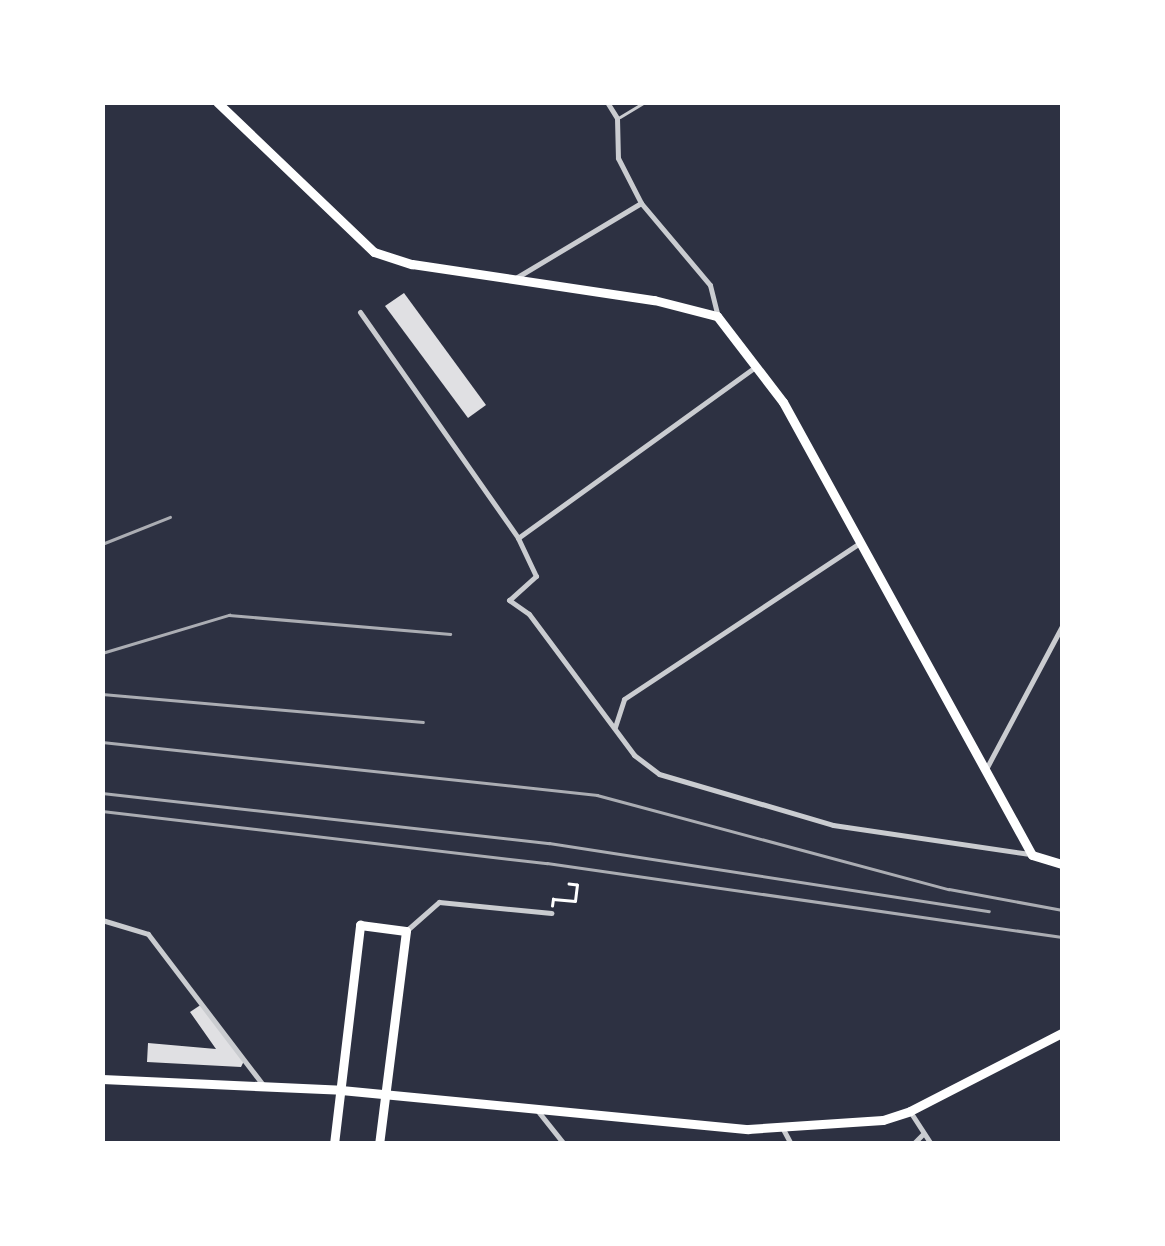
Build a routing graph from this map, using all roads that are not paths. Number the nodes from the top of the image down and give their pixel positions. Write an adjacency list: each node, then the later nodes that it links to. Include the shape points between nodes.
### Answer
1 (217, 102): 6 (main road, via 374,252)
2 (607, 102): 4 (street)
3 (645, 102): 4 (lane)
4 (617, 118): 5 (street, via 618,158)
5 (640, 203): 6 (street); 8 (street, via 710,284)
6 (510, 281): 8 (main road, via 654,300)
7 (360, 312): 10 (street)
8 (717, 316): 9 (main road)
9 (757, 366): 10 (street); 11 (main road)
10 (518, 538): 13 (street, via 536,576 509,600 530,614)
11 (858, 544): 13 (street, via 624,699); 14 (main road)
12 (1062, 626): 14 (street)
13 (614, 727): 15 (street, via 659,774 735,800 930,844)
14 (985, 772): 15 (main road)
15 (1032, 854): 16 (main road)
16 (1062, 864)
17 (551, 913): 19 (street, via 439,902)
18 (102, 920): 22 (street, via 148,934 244,1051)
19 (406, 931): 23 (main road, via 360,926); 24 (main road)
20 (1062, 1033): 26 (main road)
21 (102, 1079): 22 (main road)
22 (263, 1085): 23 (main road)
23 (341, 1090): 24 (main road); 29 (main road)
24 (386, 1094): 25 (main road); 30 (main road)
25 (535, 1108): 27 (main road, via 714,1128); 31 (street)
26 (910, 1112): 27 (main road); 28 (street)
27 (782, 1127): 32 (street)
28 (923, 1134): 33 (street); 34 (street)
29 (334, 1144)
30 (379, 1144)
31 (564, 1144)
32 (791, 1144)
33 (913, 1144)
34 (931, 1144)

